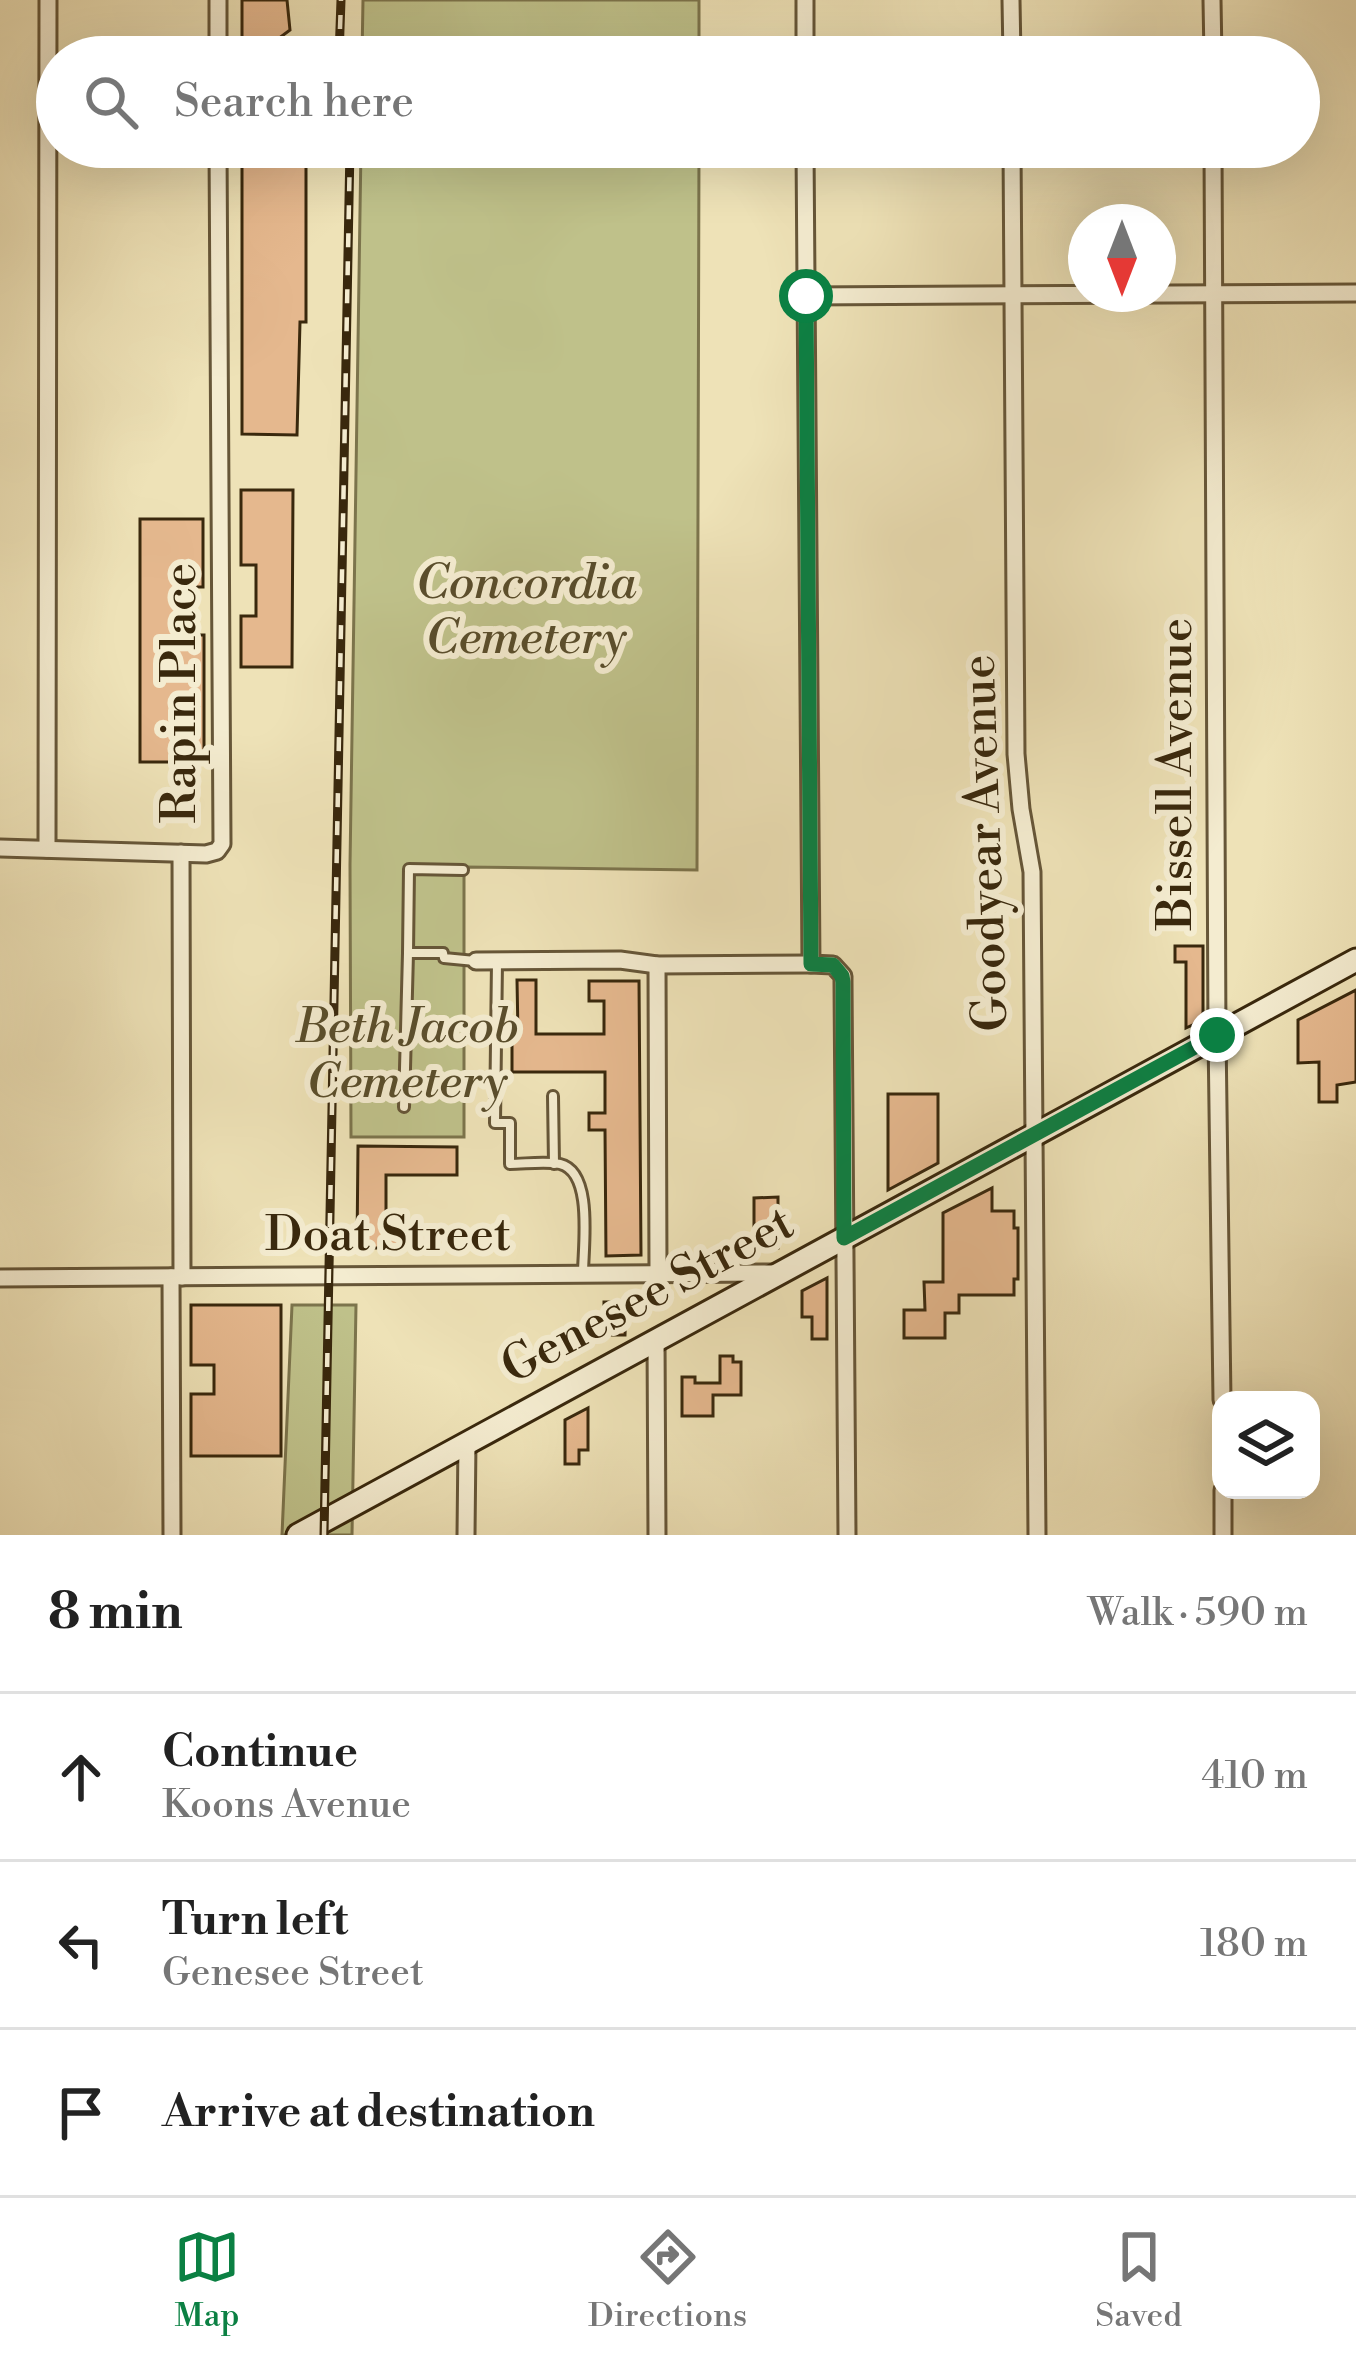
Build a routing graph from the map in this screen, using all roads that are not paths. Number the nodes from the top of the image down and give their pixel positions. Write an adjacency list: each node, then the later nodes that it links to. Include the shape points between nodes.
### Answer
1 (48, 0): 6 (street)
2 (218, 0): 7 (street)
3 (805, 0): 8 (street)
4 (1012, 0): 9 (street)
5 (1212, 0): 10 (street)
6 (48, 36)
7 (218, 36)
8 (805, 36)
9 (1012, 36)
10 (1213, 36)
11 (48, 168): 21 (street)
12 (218, 168): 22 (street, Rapin Place, via 223,836 212,853)
13 (806, 168): 18 (street)
14 (1012, 168): 19 (street, Goodyear Avenue)
15 (1213, 168): 17 (street, Bissell Avenue)
16 (1356, 293): 17 (street)
17 (1214, 294): 19 (street); 30 (street, Bissell Avenue)
18 (806, 296): 19 (street); 28 (street)
19 (1013, 296): 33 (street, Goodyear Avenue, via 1016,754 1032,868)
20 (0, 848): 21 (street)
21 (47, 849): 22 (street)
22 (181, 853): 39 (street, Rapin Place)
23 (463, 870): 24 (lane, via 409,869)
24 (408, 953): 25 (lane); 32 (lane)
25 (470, 960): 27 (street)
26 (1356, 960): 30 (main road, Genesee Street)
27 (496, 961): 29 (street); 34 (lane, via 495,1123 509,1124 510,1164)
28 (811, 964): 29 (street); 35 (street, via 833,965 843,982)
29 (657, 965): 38 (street)
30 (1217, 1035): 33 (main road, Genesee Street); 42 (street, Bissell Avenue)
31 (553, 1096): 34 (lane)
32 (404, 1107)
33 (1035, 1135): 35 (main road, Genesee Street); 50 (street, Goodyear Avenue)
34 (554, 1165): 37 (lane, via 577,1175 583,1192)
35 (844, 1238): 36 (main road, Genesee Street); 49 (street)
36 (777, 1273): 38 (street, Doat Street); 41 (main road, Genesee Street)
37 (583, 1274): 38 (street, Doat Street); 39 (street, Doat Street)
38 (658, 1274)
39 (177, 1276): 40 (street, Doat Street); 45 (street, Rapin Place)
40 (0, 1277)
41 (656, 1338): 43 (main road, Genesee Street); 48 (street)
42 (1222, 1391)
43 (467, 1442): 46 (main road, Genesee Street); 47 (street)
44 (1223, 1499): 51 (street)
45 (172, 1535)
46 (298, 1535)
47 (466, 1535)
48 (657, 1535)
49 (847, 1535)
50 (1037, 1535)
51 (1223, 1535)

